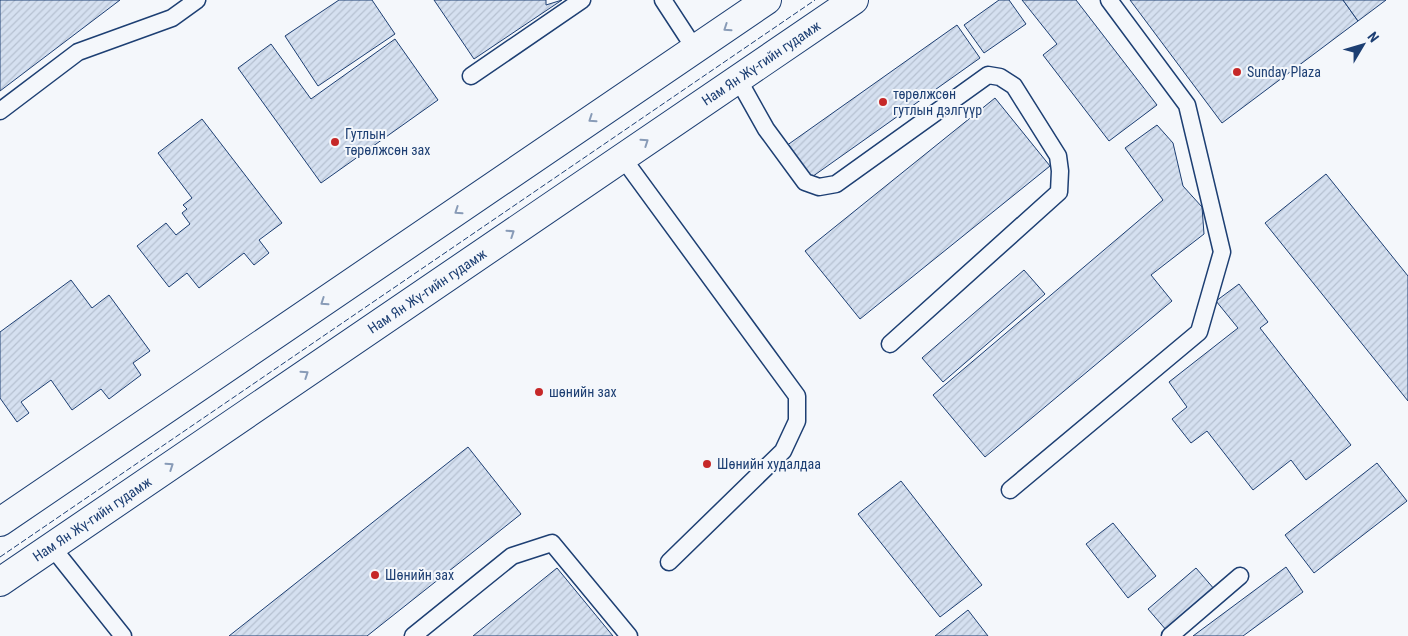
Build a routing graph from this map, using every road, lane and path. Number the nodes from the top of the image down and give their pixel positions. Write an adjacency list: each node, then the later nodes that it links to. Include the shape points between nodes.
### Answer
1 (197, 0): 10 (lane, via 172,18 78,52)
2 (582, 0): 8 (lane)
3 (663, 0): 7 (lane)
4 (767, 0): 7 (main road, one-way to 7)
5 (854, 0): 9 (main road, Нам Ян Жү-гийн гудамж)
6 (1109, 0): 13 (lane, via 1187,105 1222,252 1199,332)
7 (695, 49): 14 (main road, one-way to 14)
8 (471, 76)
9 (738, 79): 11 (main road, Нам Ян Жү-гийн гудамж, one-way to 9); 12 (lane, via 766,129 805,182 820,187 836,184 988,75 1000,77 1014,86 1058,156 1059,192)
10 (0, 111)
11 (622, 157): 15 (main road, Нам Ян Жү-гийн гудамж, one-way to 11); 16 (lane, via 797,396 797,420 784,451)
12 (890, 344)
13 (1010, 490)
14 (0, 522)
15 (52, 546): 18 (main road, Нам Ян Жү-гийн гудамж); 19 (lane)
16 (668, 562)
17 (1240, 576): 22 (lane)
18 (2, 578)
19 (123, 636)
20 (413, 636): 21 (lane, via 512,556 552,543)
21 (629, 636)
22 (1170, 636)

